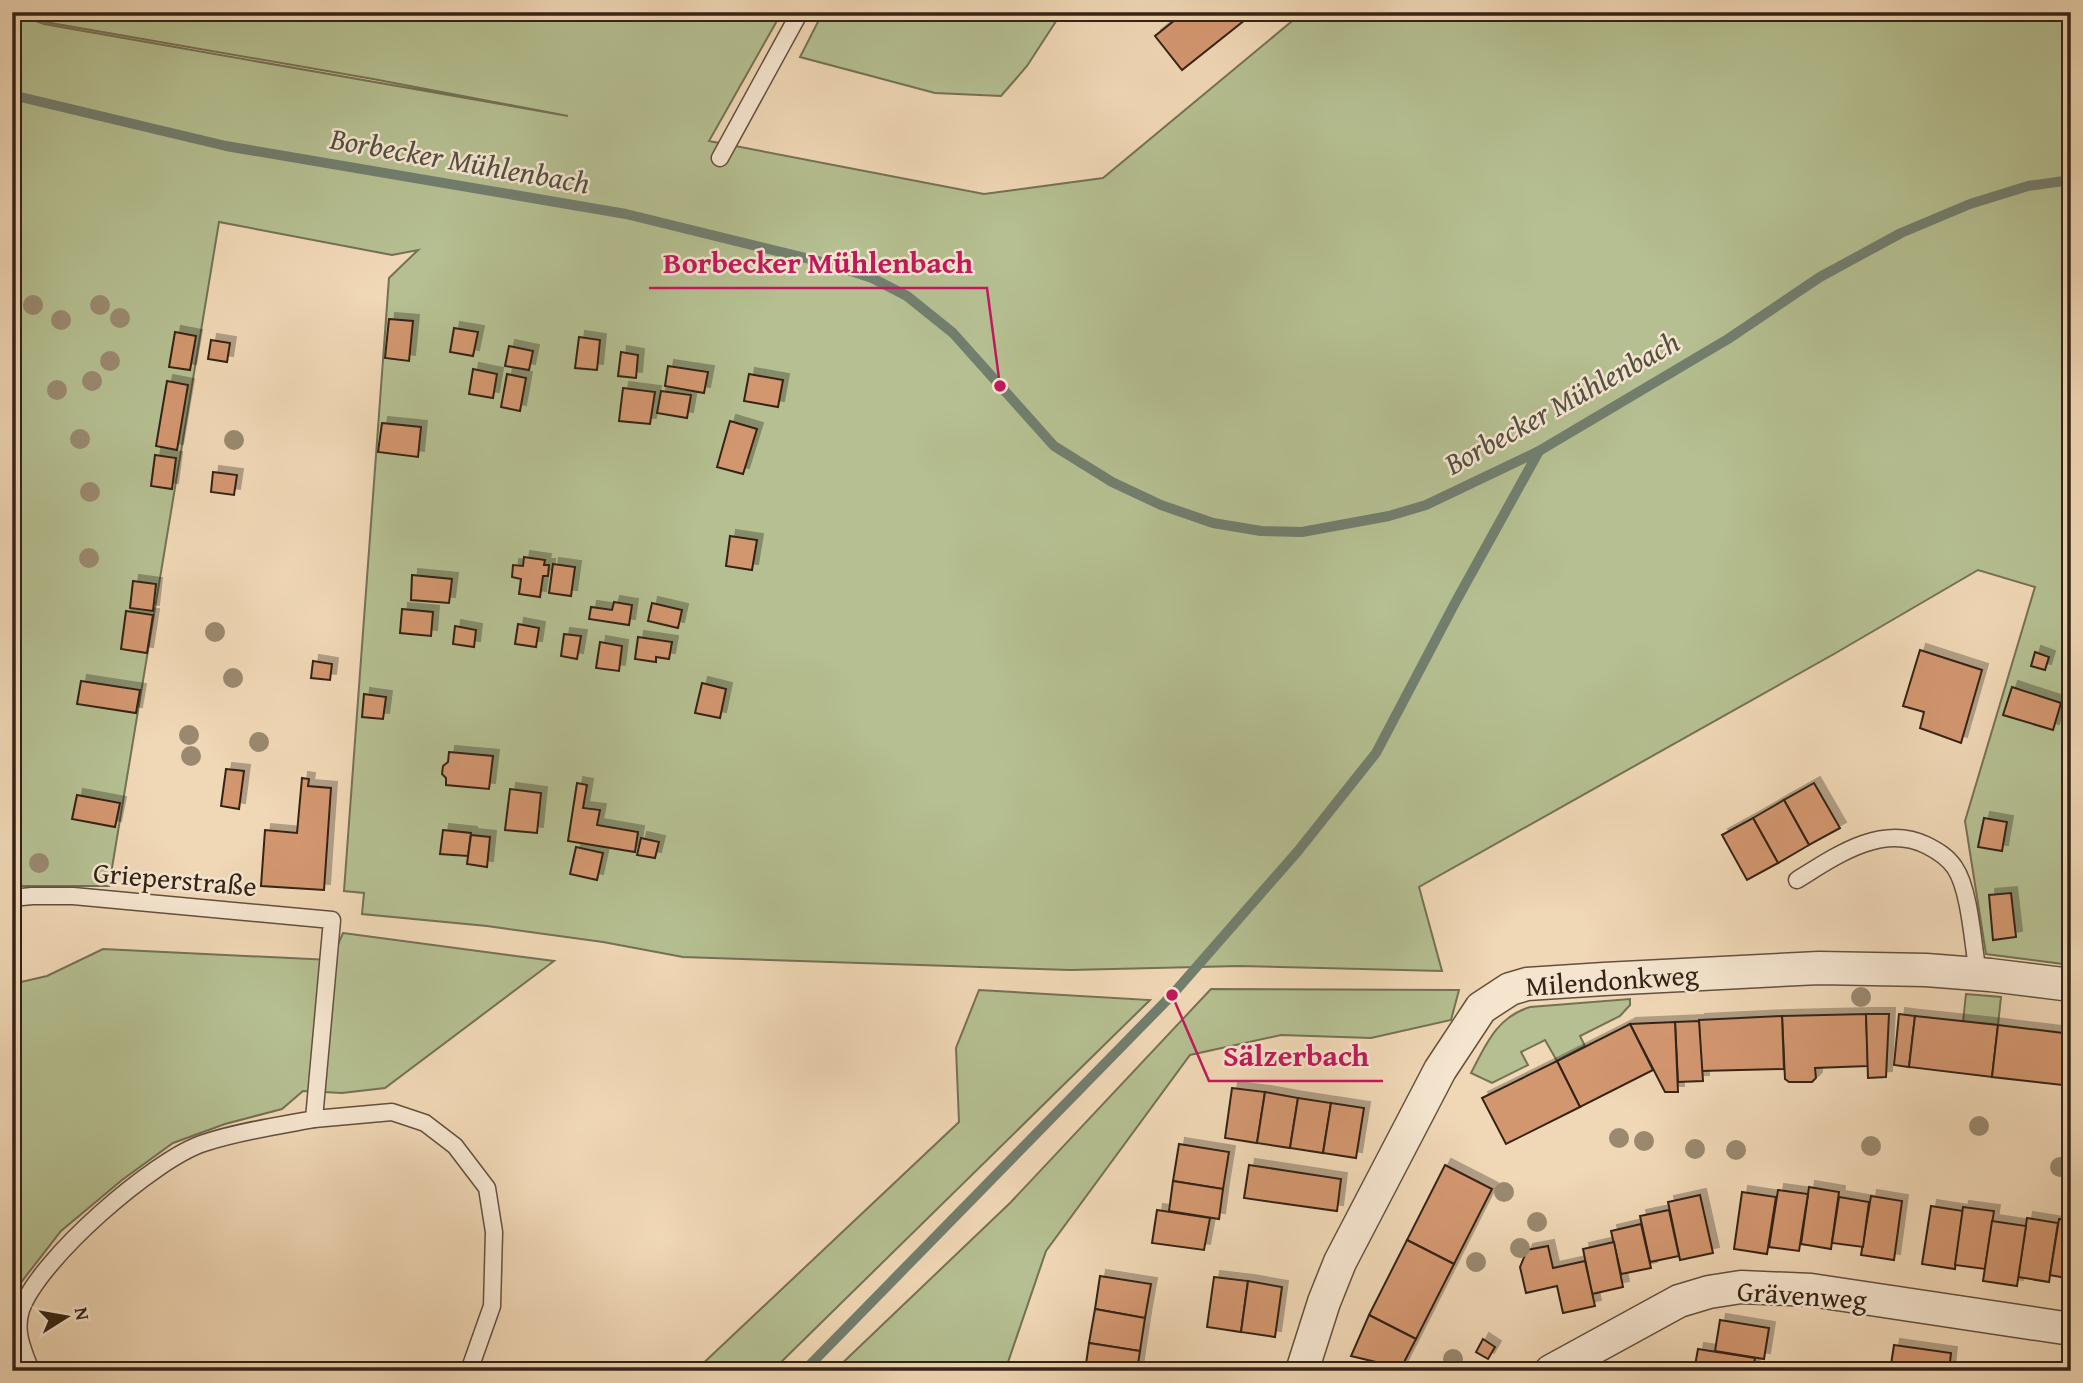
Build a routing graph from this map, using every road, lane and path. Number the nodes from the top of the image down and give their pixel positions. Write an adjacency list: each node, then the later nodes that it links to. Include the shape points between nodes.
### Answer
1 (800, 12): 2 (lane)
2 (720, 158)
3 (1797, 880): 5 (lane, via 1829,859 1874,841 1896,837 1942,853 1956,869 1965,891)
4 (12, 898): 7 (lane, Grieperstraße, via 73,896 332,920)
5 (1978, 974): 6 (street, Milendonkweg); 11 (street, Milendonkweg, via 1895,968 1763,970 1527,984 1498,995 1476,1014 1440,1070 1361,1219 1324,1302)
6 (2071, 985)
7 (314, 1119): 9 (lane, via 202,1143 161,1166 84,1227 39,1277 21,1310 18,1339); 10 (lane, via 392,1112 425,1123 455,1146 486,1188 494,1232 492,1306)
8 (2071, 1329): 12 (street, Grävenweg, via 1828,1293 1741,1287 1679,1301)
9 (32, 1371)
10 (469, 1371)
11 (1303, 1371)
12 (1551, 1371)

